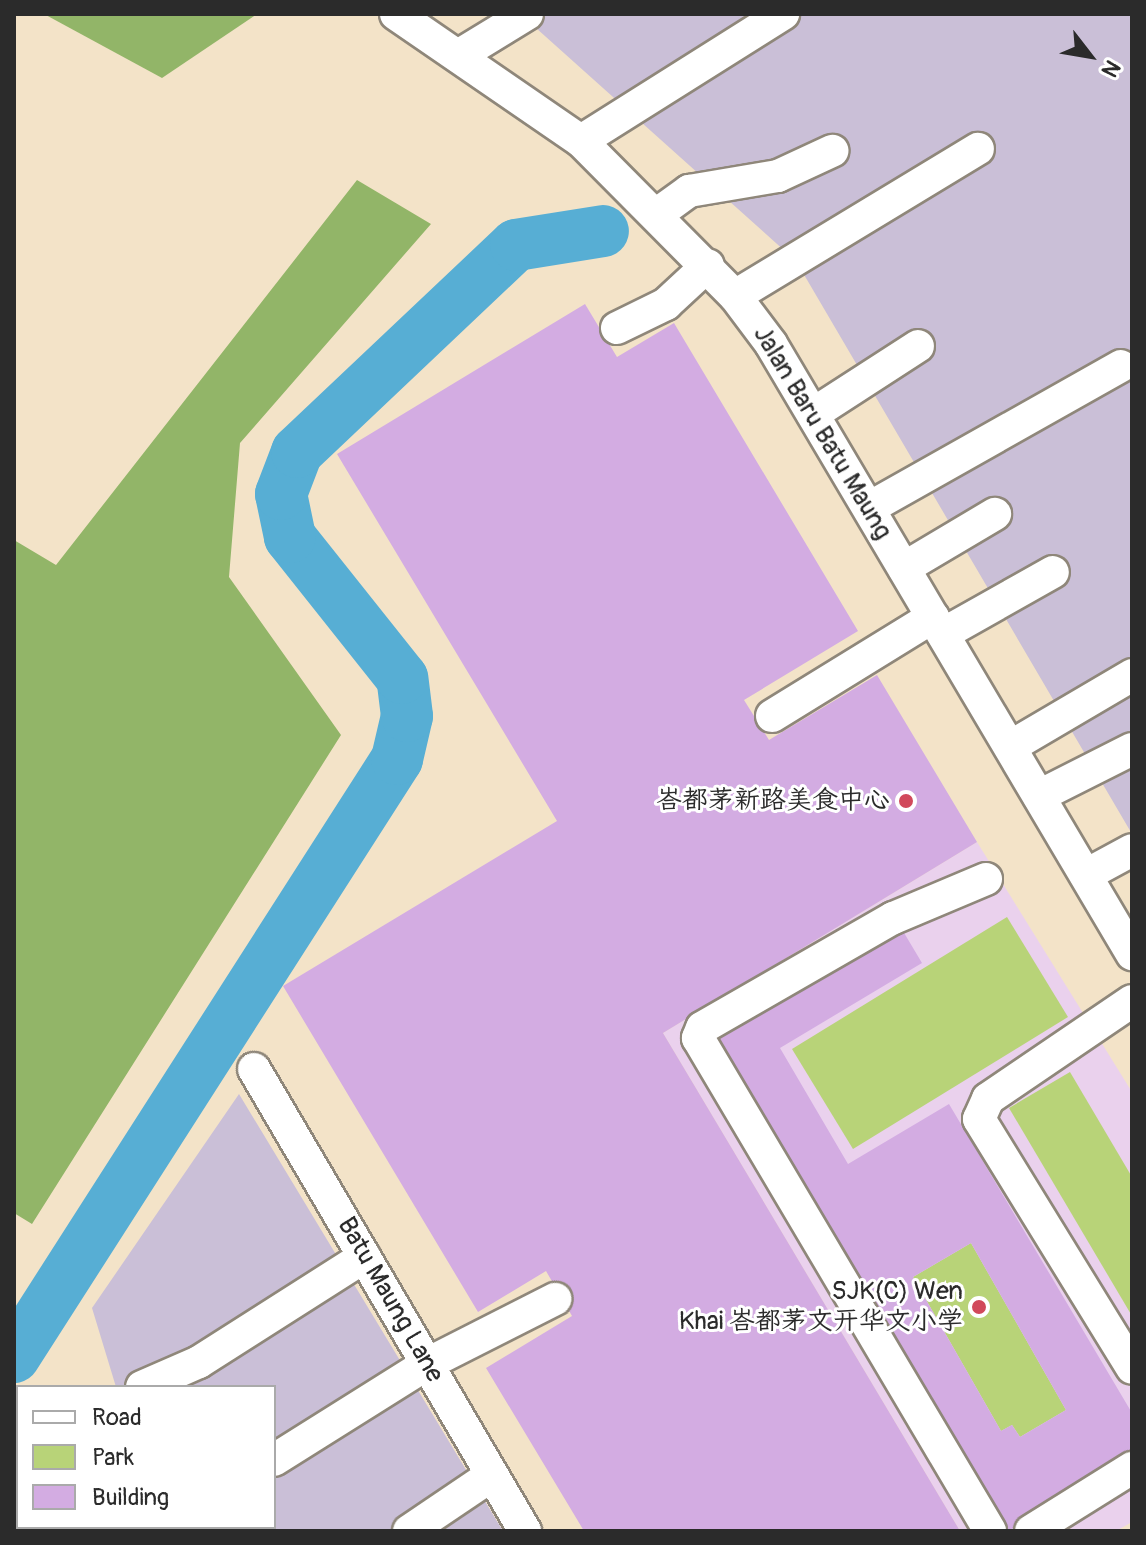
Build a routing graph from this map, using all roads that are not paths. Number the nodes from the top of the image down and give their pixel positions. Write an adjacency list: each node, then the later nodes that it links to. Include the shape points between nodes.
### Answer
1 (396, 14): 4 (street, Jalan Baru Batu Maung)
2 (527, 14): 4 (street)
3 (783, 14): 5 (street)
4 (463, 53): 5 (street, Jalan Baru Batu Maung)
5 (581, 141): 8 (street, Jalan Baru Batu Maung)
6 (978, 149): 10 (street)
7 (832, 151): 8 (street, via 778,176 689,191)
8 (660, 212): 9 (street, Jalan Baru Batu Maung)
9 (708, 265): 10 (street, Jalan Baru Batu Maung); 11 (street, via 666,304)
10 (735, 296): 14 (street, Jalan Baru Batu Maung)
11 (617, 328)
12 (918, 346): 14 (street)
13 (1121, 366): 15 (street)
14 (813, 414): 15 (street, Jalan Baru Batu Maung)
15 (869, 508): 17 (street, Jalan Baru Batu Maung)
16 (995, 514): 17 (street)
17 (904, 568): 19 (street, Jalan Baru Batu Maung)
18 (1053, 572): 19 (street)
19 (938, 625): 21 (street); 22 (street, Jalan Baru Batu Maung)
20 (1132, 675): 22 (street)
21 (772, 716)
22 (1010, 747): 24 (street, Jalan Baru Batu Maung)
23 (1132, 749): 24 (street)
24 (1039, 796): 26 (street, Jalan Baru Batu Maung)
25 (1132, 850): 26 (street)
26 (1086, 875): 28 (street, Jalan Baru Batu Maung)
27 (986, 879): 41 (street, via 893,918 702,1028 698,1038)
28 (1132, 954)
29 (1132, 1001): 34 (street, via 988,1099 979,1119)
30 (254, 1069): 31 (street, Batu Maung Lane)
31 (364, 1257): 33 (street, Batu Maung Lane); 35 (street, via 199,1362)
32 (555, 1299): 33 (street)
33 (427, 1364): 36 (street); 38 (street, Batu Maung Lane)
34 (1132, 1368)
35 (147, 1385)
36 (276, 1459)
37 (1132, 1468): 42 (street)
38 (492, 1475): 39 (street); 40 (street, Batu Maung Lane)
39 (409, 1531)
40 (525, 1531)
41 (990, 1531)
42 (1031, 1531)

